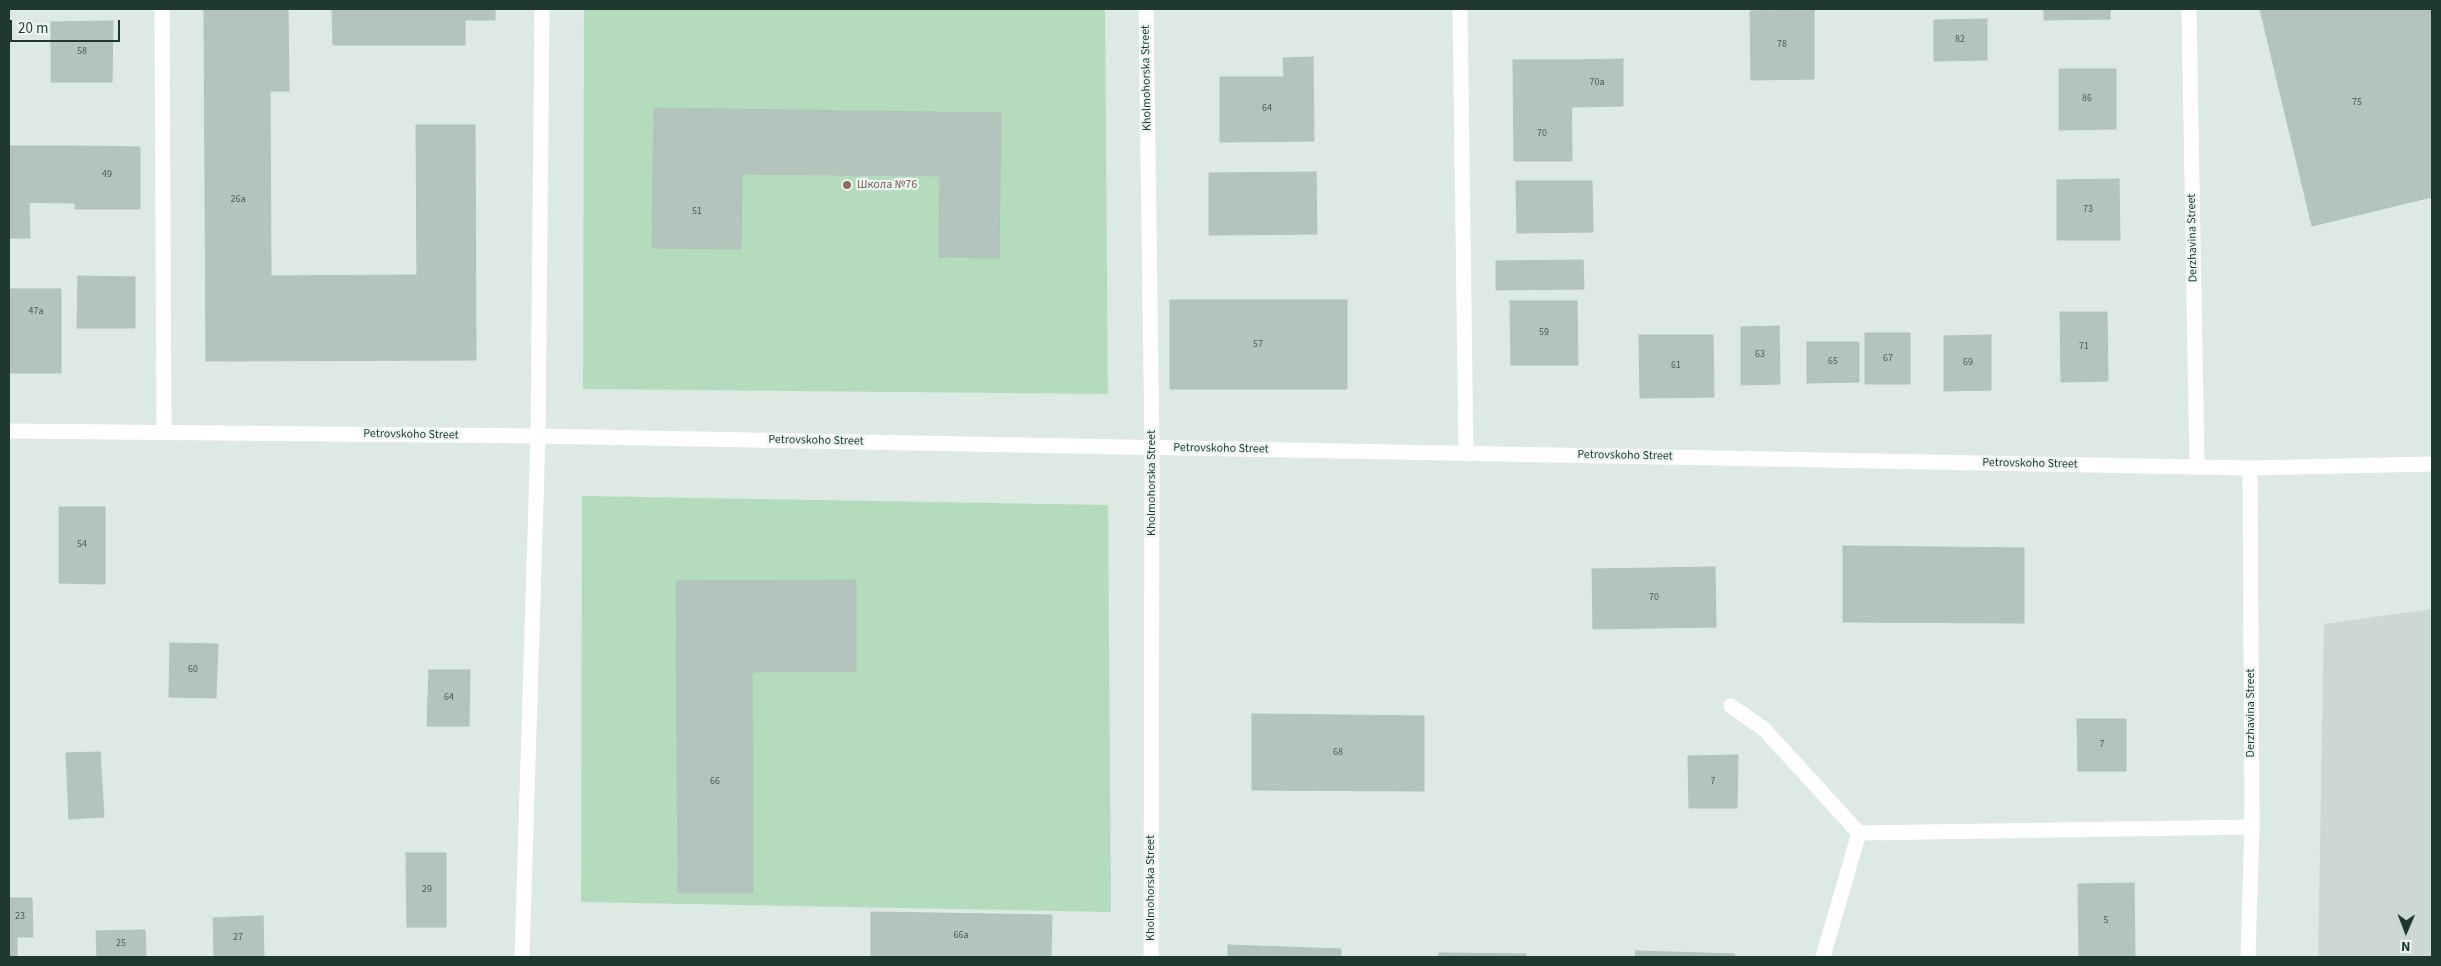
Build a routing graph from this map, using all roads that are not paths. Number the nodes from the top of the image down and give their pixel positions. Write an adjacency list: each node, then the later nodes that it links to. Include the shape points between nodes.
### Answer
1 (162, 9): 7 (main road)
2 (542, 9): 8 (main road)
3 (1146, 9): 9 (main road, Kholmohorska Street)
4 (1460, 9): 10 (main road)
5 (2189, 9): 12 (main road, Derzhavina Street)
6 (9, 431): 7 (main road, Petrovskoho Street)
7 (164, 432): 8 (main road, Petrovskoho Street)
8 (538, 436): 9 (main road, Petrovskoho Street); 17 (main road)
9 (1152, 447): 10 (main road, Petrovskoho Street); 18 (main road, Kholmohorska Street)
10 (1466, 454): 12 (main road, Petrovskoho Street)
11 (2432, 464): 13 (main road, Petrovskoho Street)
12 (2197, 467): 13 (main road, Petrovskoho Street)
13 (2250, 468): 15 (main road, Derzhavina Street)
14 (1731, 706): 16 (main road, via 1764,729)
15 (2252, 827): 16 (main road); 20 (main road, Derzhavina Street)
16 (1859, 833): 19 (main road)
17 (522, 957)
18 (1151, 957)
19 (1823, 957)
20 (2248, 957)

